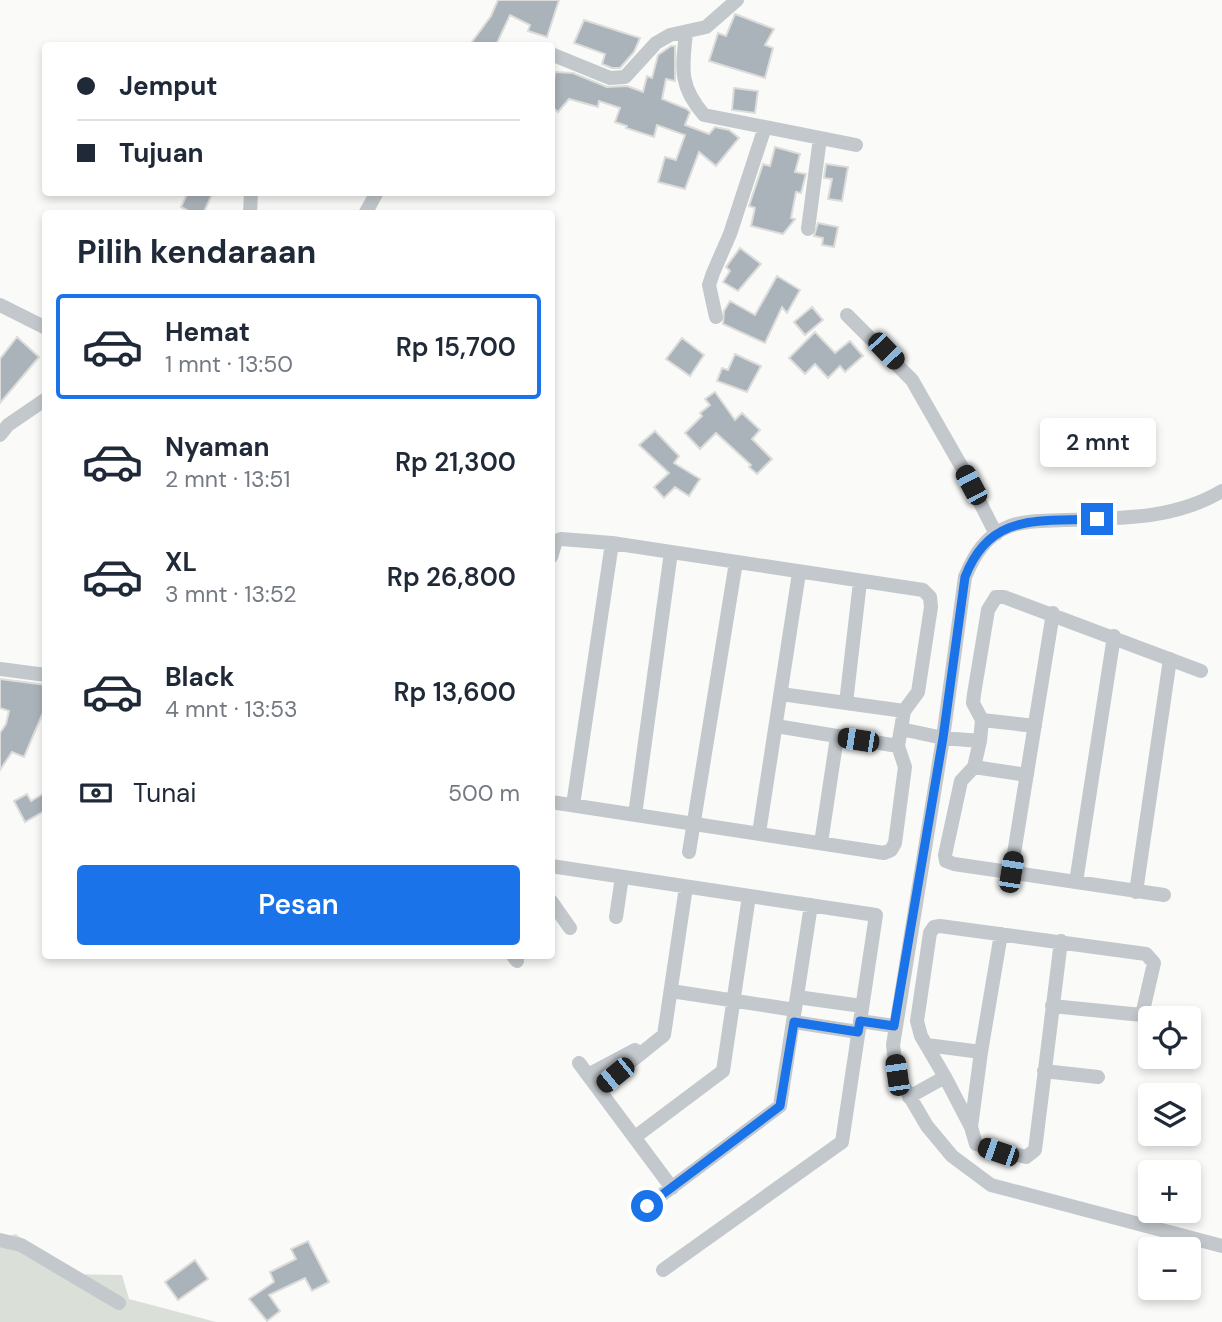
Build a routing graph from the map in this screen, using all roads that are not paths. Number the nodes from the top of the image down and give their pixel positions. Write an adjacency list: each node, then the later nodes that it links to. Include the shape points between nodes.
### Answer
1 (737, 0): 2 (street, via 706,27)
2 (686, 33): 3 (street, via 656,43 625,77 610,78); 4 (street, via 682,67 690,98 704,115)
3 (555, 56)
4 (765, 127): 5 (street); 10 (street, via 709,285)
5 (820, 138): 6 (street); 7 (street)
6 (856, 145)
7 (808, 229)
8 (0, 305): 11 (street)
9 (846, 315): 15 (street, via 912,380)
10 (716, 317)
11 (42, 326)
12 (42, 402): 13 (street)
13 (0, 435)
14 (1222, 491): 15 (street, via 1206,501 1151,516 1029,522)
15 (996, 534): 36 (street, via 974,554 965,577)
16 (555, 544): 17 (street, via 561,539)
17 (612, 544): 18 (street); 42 (street)
18 (671, 552): 19 (street); 43 (street)
19 (736, 562): 20 (street); 44 (street)
20 (799, 573): 21 (street); 28 (street)
21 (860, 582): 29 (street); 30 (street, via 923,590 930,597 918,692)
22 (1054, 613): 23 (street); 31 (street, via 1004,597 990,603 973,703); 33 (street)
23 (1115, 636): 24 (street); 51 (street)
24 (1170, 659): 26 (street); 53 (street)
25 (0, 669): 27 (street)
26 (1202, 671)
27 (42, 674)
28 (780, 694): 29 (street); 32 (street)
29 (846, 703): 30 (street)
30 (904, 711): 34 (street)
31 (982, 720): 33 (street); 37 (street)
32 (776, 726): 35 (street); 45 (street)
33 (1035, 726): 40 (street)
34 (901, 729): 36 (street); 38 (street)
35 (837, 737): 38 (street); 46 (street)
36 (943, 738): 37 (street); 67 (street)
37 (980, 741): 39 (street)
38 (898, 746): 46 (street, via 905,767 891,849 884,852)
39 (974, 768): 40 (street); 49 (street, via 961,780 946,861)
40 (1027, 775): 49 (street)
41 (555, 803): 42 (street)
42 (573, 805): 43 (street)
43 (635, 815): 44 (street)
44 (694, 824): 45 (street); 47 (street)
45 (759, 833): 46 (street)
46 (821, 843)
47 (689, 852)
48 (555, 867): 50 (street)
49 (1011, 872): 51 (street)
50 (622, 877): 52 (street); 58 (street)
51 (1076, 882): 53 (street)
52 (686, 887): 55 (street); 62 (street)
53 (1136, 892): 54 (street)
54 (1164, 895)
55 (749, 896): 56 (street); 63 (street)
56 (811, 905): 65 (street); 66 (street, via 876,915)
57 (555, 907): 59 (street)
58 (616, 917)
59 (570, 928)
60 (1001, 934): 61 (street); 69 (street, via 934,927 918,1021); 70 (street)
61 (1061, 941): 64 (street); 64 (street, via 1146,954 1154,963 1142,1015)
62 (671, 991): 63 (street); 68 (street)
63 (733, 1000): 65 (street); 77 (street, via 723,1071)
64 (1052, 1006): 71 (street)
65 (795, 1009): 66 (street); 66 (street); 78 (street, via 780,1106)
66 (860, 1020): 67 (street); 82 (street, via 842,1142)
67 (894, 1026): 75 (street, via 897,1075)
68 (664, 1035): 74 (street); 74 (street, via 584,1068)
69 (927, 1045): 70 (street); 72 (street)
70 (981, 1052): 76 (street)
71 (1044, 1071): 73 (street); 76 (street, via 1031,1154 1026,1157 975,1144)
72 (945, 1077): 75 (street); 76 (street)
73 (1098, 1077)
74 (598, 1088): 77 (street)
75 (909, 1097): 81 (street, via 952,1156 991,1185)
76 (971, 1127)
77 (635, 1137): 78 (street)
78 (672, 1188): 79 (street)
79 (647, 1206)
80 (0, 1240): 83 (street, via 20,1245)
81 (1222, 1246)
82 (663, 1270)
83 (119, 1303)

